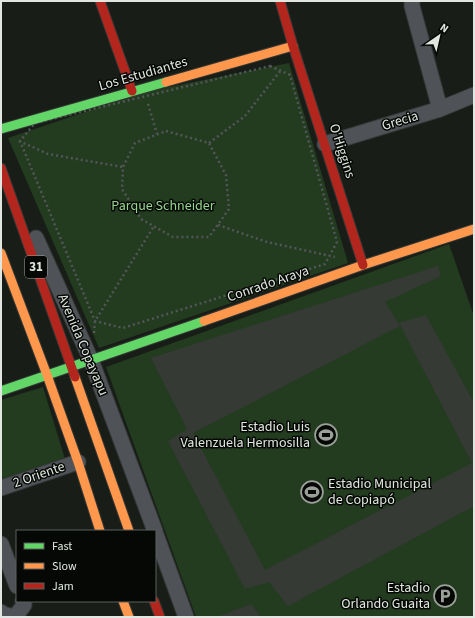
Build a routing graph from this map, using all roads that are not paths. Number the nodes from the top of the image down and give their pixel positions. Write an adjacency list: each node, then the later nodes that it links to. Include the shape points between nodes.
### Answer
1 (100, 1): 5 (main road)
2 (280, 1): 4 (main road, O'Higgins)
3 (412, 1): 7 (street)
4 (293, 46): 5 (main road, Los Estudiantes); 9 (main road, O'Higgins)
5 (132, 91): 8 (main road, Los Estudiantes)
6 (474, 95): 7 (street, Grecia)
7 (440, 109): 9 (street, Grecia)
8 (1, 129)
9 (325, 144): 14 (main road, O'Higgins)
10 (1, 163): 15 (street, Avenida Copayapu)
11 (1, 168): 16 (main road, Avenida Copayapu / 31)
12 (474, 229): 14 (main road, Conrado Araya)
13 (3, 263): 17 (main road, 31)
14 (363, 265): 15 (main road, Conrado Araya)
15 (91, 360): 16 (main road, Conrado Araya); 23 (street, Avenida Copayapu)
16 (71, 367): 17 (main road, Conrado Araya); 22 (main road, Avenida Copayapu / 31)
17 (47, 375): 18 (main road, Conrado Araya); 19 (main road, 31)
18 (1, 391)
19 (78, 462): 20 (street, 2 Oriente); 21 (main road, 31)
20 (1, 488)
21 (100, 530)
22 (129, 530)
23 (154, 530)
24 (156, 535): 34 (street, Avenida Copayapu)
25 (1, 544): 26 (street)
26 (16, 583)
27 (22, 602): 31 (street, via 24,605)
28 (123, 602): 32 (main road)
29 (154, 602): 33 (main road)
30 (1, 612): 31 (street)
31 (15, 617)
32 (128, 617)
33 (160, 617)
34 (186, 617)

